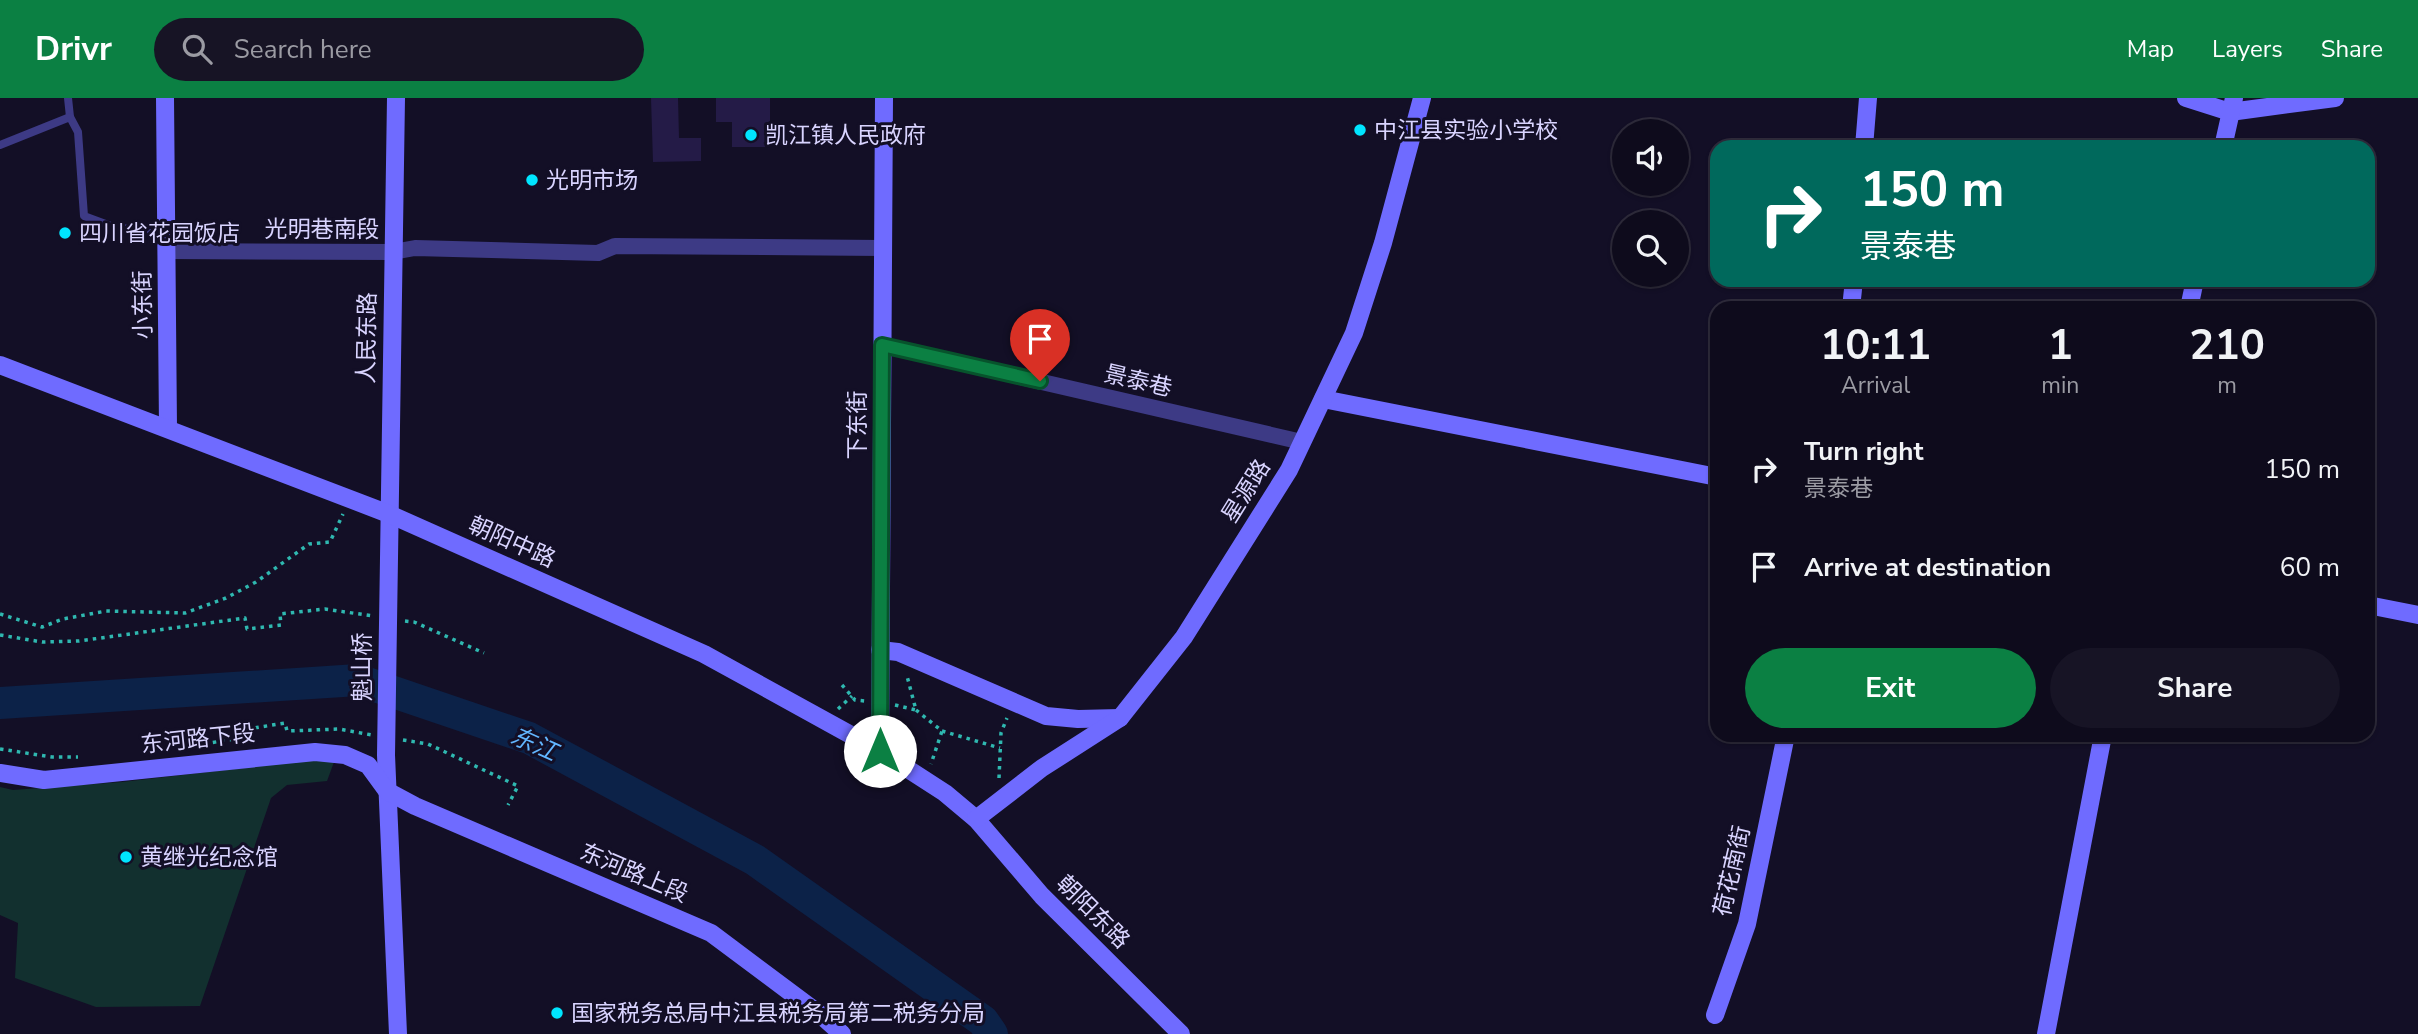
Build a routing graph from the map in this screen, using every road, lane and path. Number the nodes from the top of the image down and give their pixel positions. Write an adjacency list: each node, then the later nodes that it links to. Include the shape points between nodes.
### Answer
1 (68, 98): 10 (lane)
2 (165, 98): 14 (street, 小东街)
3 (396, 98): 16 (street, 人民东路)
4 (884, 98): 15 (street, 下东街)
5 (1422, 98): 19 (street, 星源路, via 1354,332)
6 (1868, 98): 11 (street)
7 (2186, 98): 9 (street)
8 (2335, 98): 9 (street)
9 (2232, 105): 12 (street)
10 (70, 117): 13 (lane); 14 (lane, via 78,132 84,216)
11 (1865, 140)
12 (2224, 140)
13 (0, 145)
14 (167, 244): 16 (street, 光明巷南段); 20 (street, 小东街)
15 (883, 248): 16 (street, 光明巷南段, via 615,246 598,253 415,248); 17 (street, 下东街)
16 (393, 252): 24 (street, 人民东路)
17 (882, 345): 21 (street, 景泰巷); 32 (street, 下东街)
18 (0, 365): 20 (street, 朝阳中路)
19 (1323, 399): 21 (street, 星源路); 22 (street)
20 (168, 428): 23 (street, 朝阳中路)
21 (1302, 442): 42 (street, 星源路, via 1184,637)
22 (1710, 476)
23 (350, 499): 24 (street, 朝阳中路); 27 (path, via 330,542 309,544 256,582 185,613 106,611 42,627)
24 (389, 514): 25 (street, 人民东路); 47 (street, 朝阳中路, via 704,654)
25 (387, 579): 51 (street, 魁山桥)
26 (2375, 607): 28 (street)
27 (0, 614)
28 (2418, 615)
29 (376, 617): 31 (path, via 325,609 280,614 281,625 247,629 244,618 79,641 42,642)
30 (401, 621): 33 (path, via 414,622)
31 (0, 635)
32 (880, 650): 42 (street, via 898,652 1046,716); 47 (street, 下东街)
33 (484, 653)
34 (907, 676): 40 (path)
35 (842, 685): 36 (path)
36 (852, 696): 37 (path); 39 (path)
37 (866, 702)
38 (893, 705): 40 (path)
39 (838, 709)
40 (916, 710): 43 (path)
41 (1008, 716): 46 (path)
42 (1120, 718): 52 (street, 星源路, via 1042,768)
43 (942, 731): 46 (path); 48 (path)
44 (1785, 742): 53 (street, 荷花南街, via 1746,924)
45 (2102, 742): 57 (street)
46 (1000, 748): 50 (path)
47 (880, 751): 52 (street, 朝阳中路)
48 (929, 769)
49 (0, 773): 51 (street, 东河路下段, via 44,780 315,752 345,755 368,765)
50 (999, 778)
51 (387, 791): 54 (street, 魁山桥); 55 (street, 东河路上段, via 711,933)
52 (976, 819): 56 (street, 朝阳东路, via 1042,896)
53 (1714, 1015)
54 (398, 1034)
55 (842, 1034)
56 (1181, 1034)
57 (2046, 1034)

